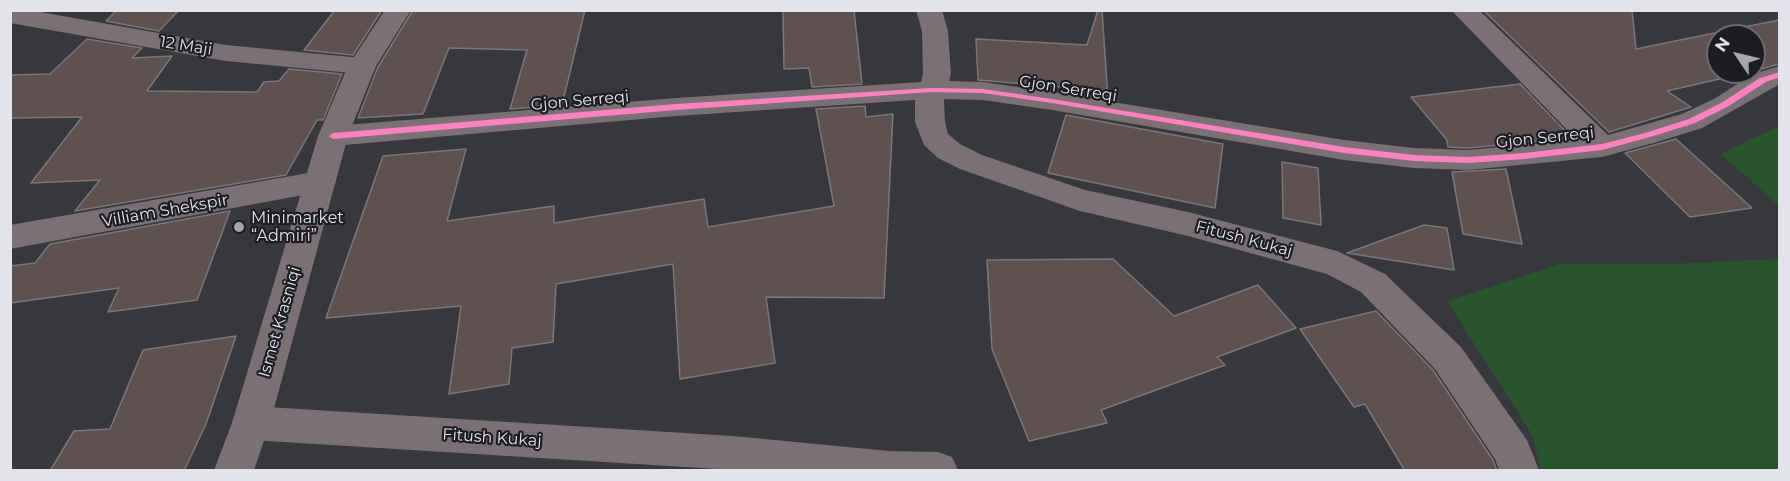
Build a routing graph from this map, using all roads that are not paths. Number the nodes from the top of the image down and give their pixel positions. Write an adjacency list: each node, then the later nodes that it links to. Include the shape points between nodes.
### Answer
1 (398, 10): 5 (street, Ismet Krasniqi)
2 (929, 10): 7 (street, Fitush Kukaj, via 935,31 937,74)
3 (1464, 10): 9 (street, Gjon Serreqi)
4 (10, 15): 5 (street, 12 Maji, via 226,53)
5 (362, 66): 8 (street, Ismet Krasniqi)
6 (1779, 74): 9 (street, Gjon Serreqi, via 1692,121)
7 (931, 90): 8 (street, Gjon Serreqi); 9 (street, Gjon Serreqi, via 983,91 1052,100 1268,139 1414,158 1490,159); 16 (street, Fitush Kukaj, via 930,122 936,138 949,151 971,162 1080,200 1337,264 1373,283 1448,358 1512,452)
8 (333, 136): 10 (street, Ismet Krasniqi)
9 (1602, 147)
10 (320, 182): 11 (street, Villiam Shekspir); 12 (street, Ismet Krasniqi)
11 (10, 237)
12 (251, 423): 13 (street, Fitush Kukaj); 14 (street, Ismet Krasniqi)
13 (733, 462): 15 (street, Fitush Kukaj)
14 (234, 471)
15 (938, 471)
16 (1519, 471)

